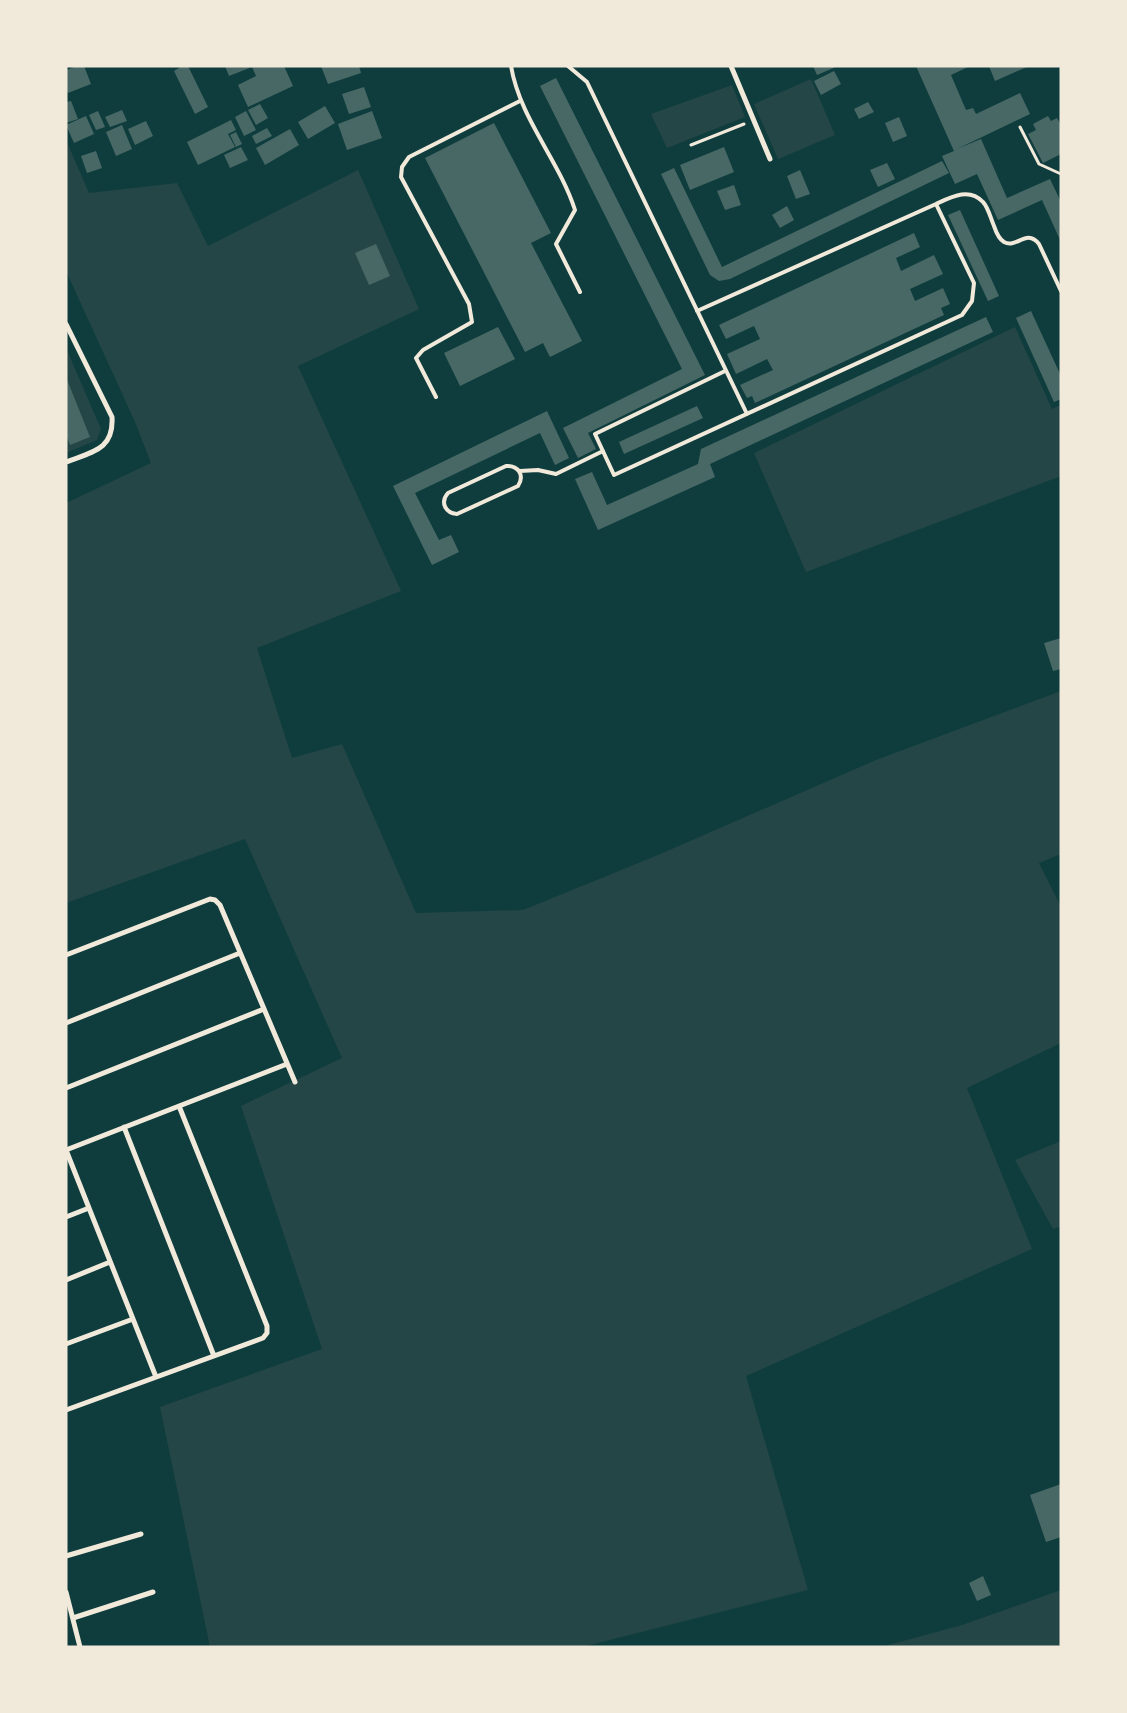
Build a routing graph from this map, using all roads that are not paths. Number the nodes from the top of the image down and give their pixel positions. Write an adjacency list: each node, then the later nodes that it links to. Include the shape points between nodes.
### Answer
1 (511, 66): 4 (lane)
2 (568, 66): 9 (lane, via 587,82)
3 (731, 66): 5 (street)
4 (520, 101): 8 (lane, via 568,190 575,210 556,244); 12 (lane, via 409,157 402,167 401,177 469,304 472,322 423,350 416,358)
5 (770, 159)
6 (936, 204): 7 (lane, via 957,194 972,195 983,202 1003,242 1010,244 1029,237 1035,239); 9 (lane); 13 (lane, via 974,283 972,301 962,315)
7 (1061, 290)
8 (580, 292)
9 (697, 311): 11 (lane)
10 (66, 324): 15 (street, via 112,417 113,427 104,445)
11 (725, 371): 13 (lane); 14 (lane, via 595,434)
12 (436, 397)
13 (747, 414): 14 (lane, via 614,475)
14 (603, 452): 16 (lane, via 556,474)
15 (66, 462)
16 (520, 471): 16 (lane, via 506,466 448,493 444,506 457,514 515,488 521,483)
17 (240, 953): 18 (street, via 220,904 210,899); 19 (street); 20 (street)
18 (66, 955)
19 (264, 1009): 21 (street); 23 (street)
20 (66, 1023)
21 (287, 1064): 22 (street); 24 (street)
22 (295, 1082)
23 (66, 1088)
24 (179, 1106): 25 (street); 32 (street, via 268,1326 263,1338)
25 (124, 1128): 26 (street, via 66,1150); 32 (street)
26 (89, 1208): 27 (street); 28 (street)
27 (66, 1217)
28 (110, 1262): 29 (street); 30 (street)
29 (66, 1280)
30 (133, 1319): 31 (street); 33 (street)
31 (66, 1344)
32 (214, 1356): 33 (street)
33 (156, 1377): 34 (street)
34 (66, 1410)
35 (141, 1534): 36 (street)
36 (66, 1556)
37 (66, 1592): 39 (street)
38 (153, 1592): 40 (street)
39 (68, 1604): 40 (street)
40 (73, 1618): 41 (street)
41 (80, 1647)

